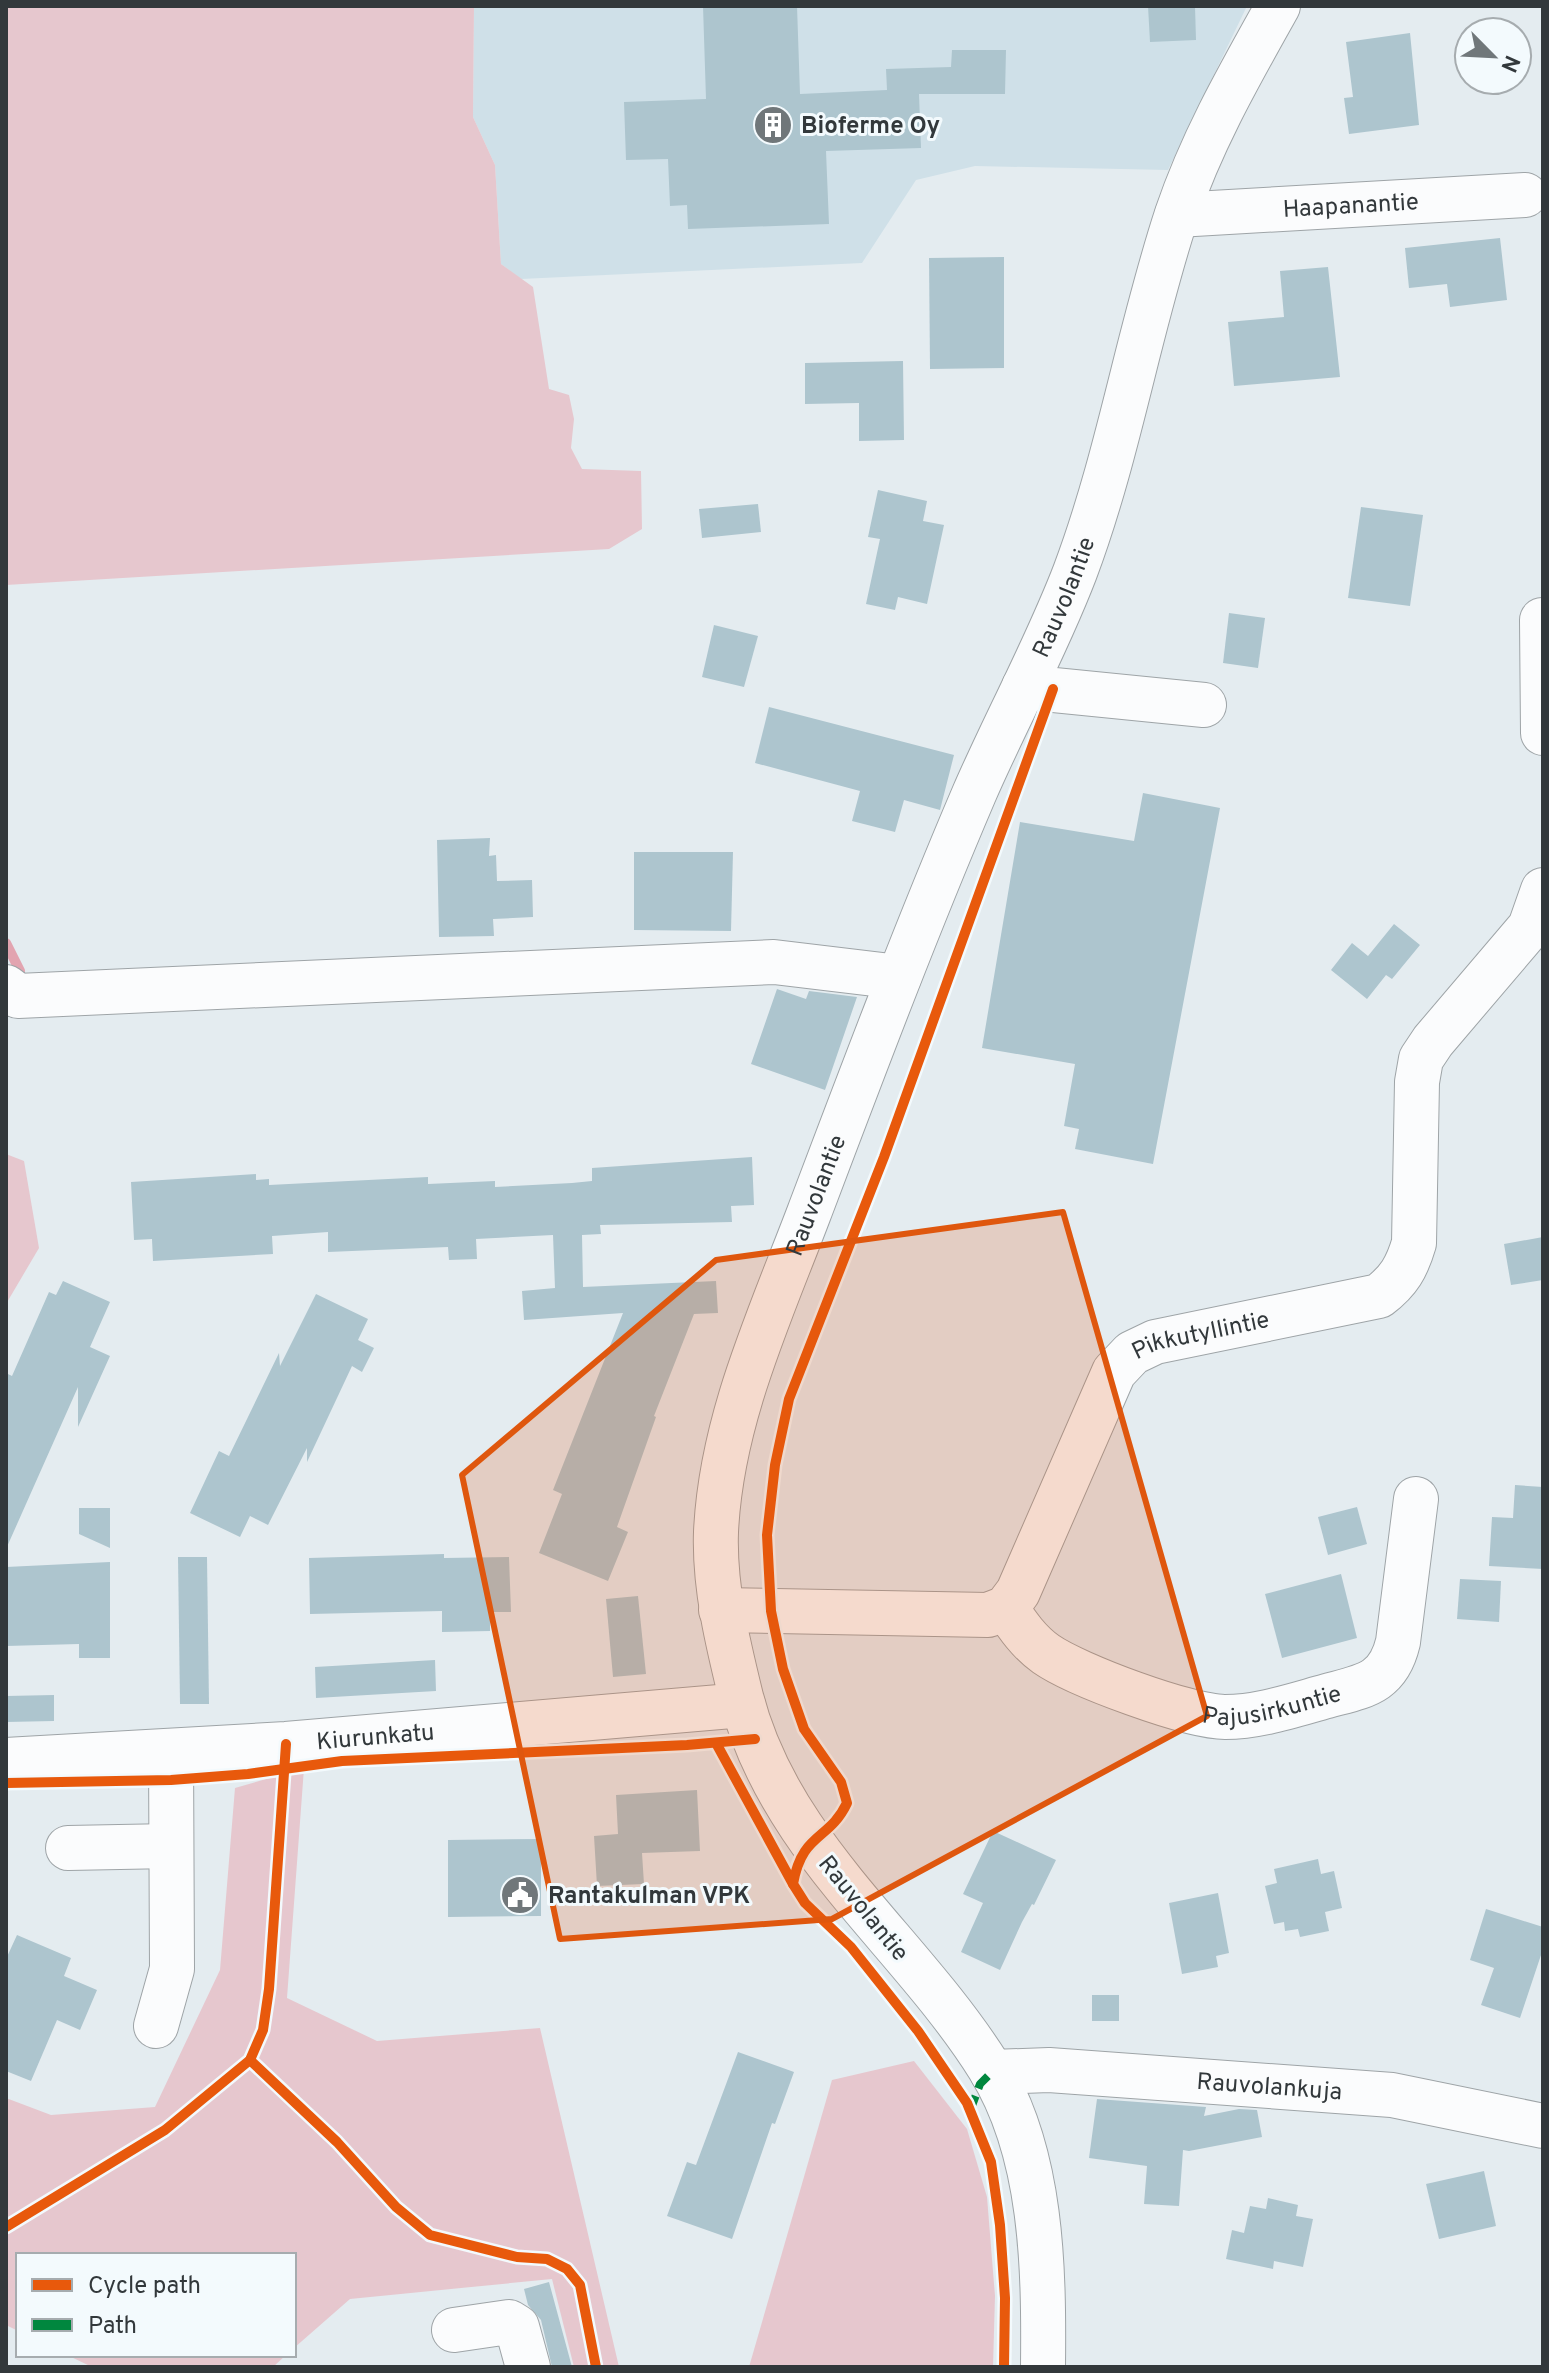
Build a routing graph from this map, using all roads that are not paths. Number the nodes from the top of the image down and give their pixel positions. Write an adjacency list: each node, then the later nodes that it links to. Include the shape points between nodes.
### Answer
1 (1278, 6): 3 (street, Rauvolantie, via 1209,130)
2 (1525, 195): 3 (street, Haapanantie)
3 (1177, 215): 5 (street, Rauvolantie, via 1105,483 1074,573)
4 (1542, 620): 7 (street)
5 (1024, 687): 6 (street); 9 (street, Rauvolantie)
6 (1204, 705)
7 (1543, 733)
8 (1543, 890): 12 (street, Pikkutyllintie, via 1530,927 1421,1059 1414,1243 1396,1284 1379,1296 1155,1342 1132,1353 1114,1372 1018,1592)
9 (899, 977): 10 (street, via 774,962 18,996); 13 (street, Rauvolantie, via 746,1378 724,1460 716,1536)
10 (6, 987)
11 (1416, 1499): 12 (street, Pajusirkuntie, via 1394,1662 1362,1687 1281,1709 1223,1717 1161,1703 1046,1655 1024,1636)
12 (1006, 1608): 13 (street, via 988,1615)
13 (721, 1610): 14 (street, Rauvolantie)
14 (743, 1705): 15 (street, Kiurunkatu); 20 (street, Rauvolantie, via 779,1791 810,1842)
15 (171, 1751): 16 (street, Kiurunkatu); 17 (street)
16 (6, 1760)
17 (171, 1846): 18 (street); 19 (street, via 172,1969)
18 (68, 1848)
19 (156, 2026)
20 (992, 2072): 21 (street, Rauvolankuja, via 1049,2070 1392,2095); 24 (street, Rauvolantie, via 1020,2135 1035,2201 1044,2283)
21 (1543, 2126)
22 (454, 2330): 23 (street, via 509,2322 517,2327)
23 (528, 2367)
24 (1043, 2367)

